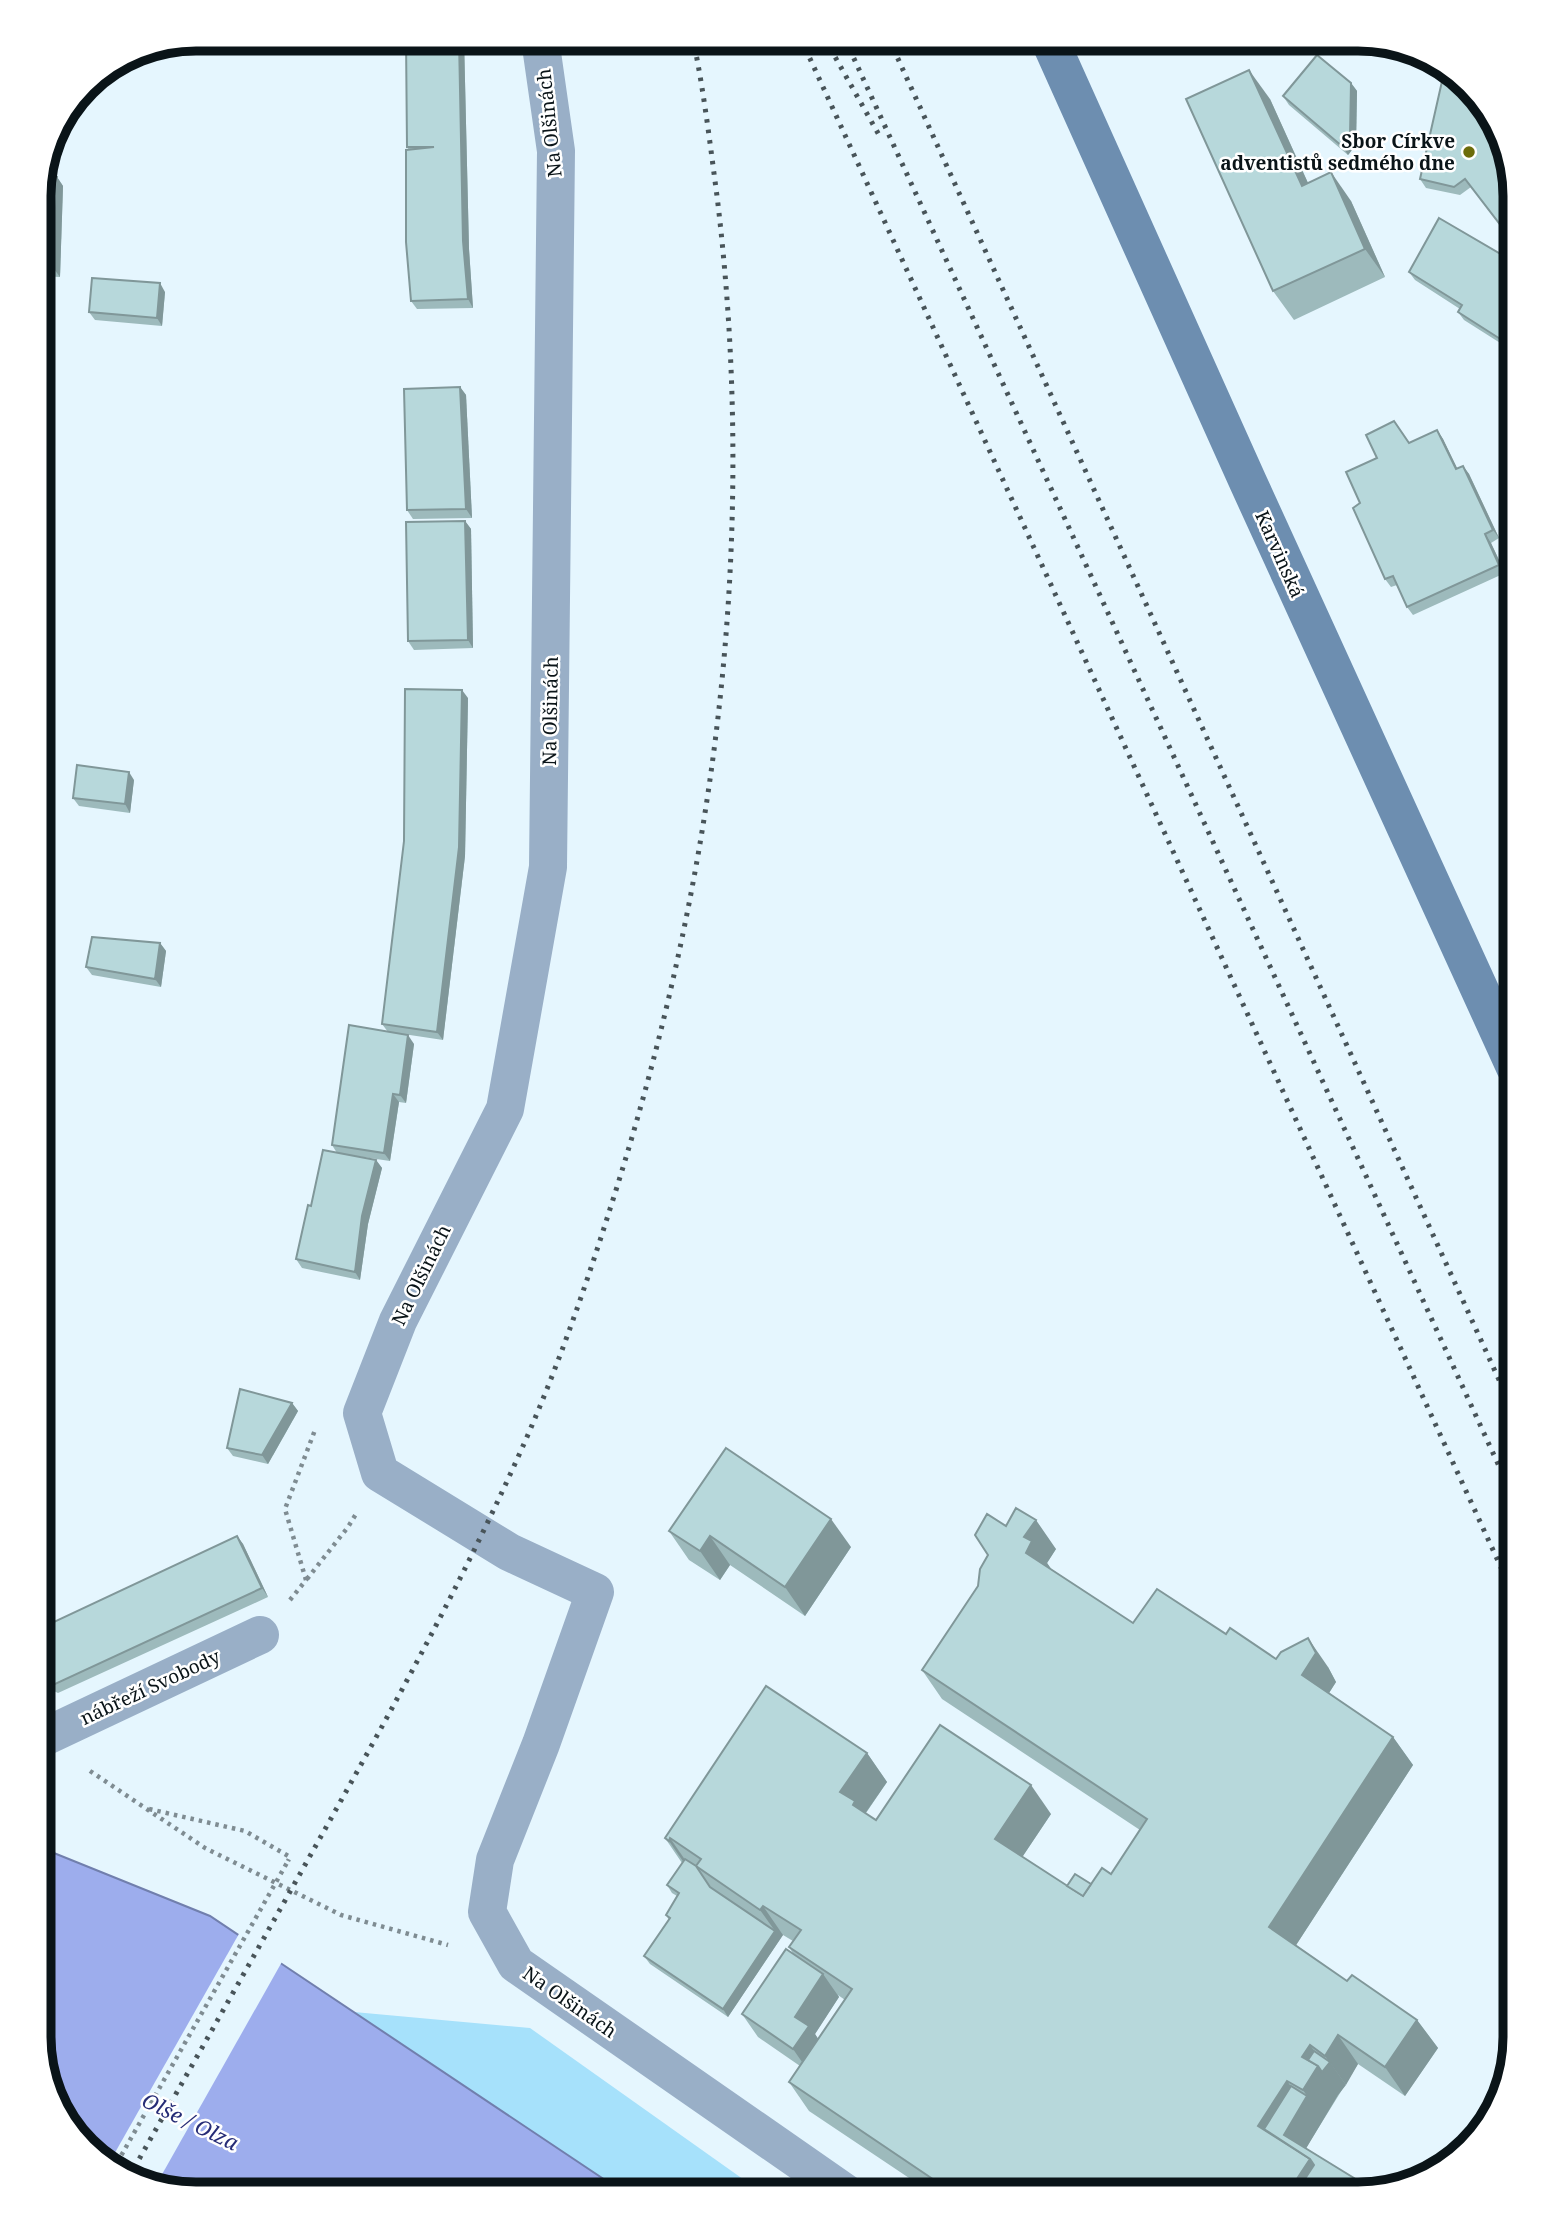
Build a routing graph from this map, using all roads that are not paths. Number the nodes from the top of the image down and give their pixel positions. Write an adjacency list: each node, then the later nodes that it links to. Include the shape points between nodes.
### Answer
1 (542, 51): 6 (street, Na Olšinách, via 556,152 548,867 505,1109 398,1321 362,1413 380,1473 509,1552 595,1592 495,1860 486,1912 516,1964)
2 (1054, 51): 3 (main road, Karvinská)
3 (1503, 1039)
4 (260, 1635): 5 (street, nábřeží Svobody)
5 (51, 1732)
6 (830, 2182)

